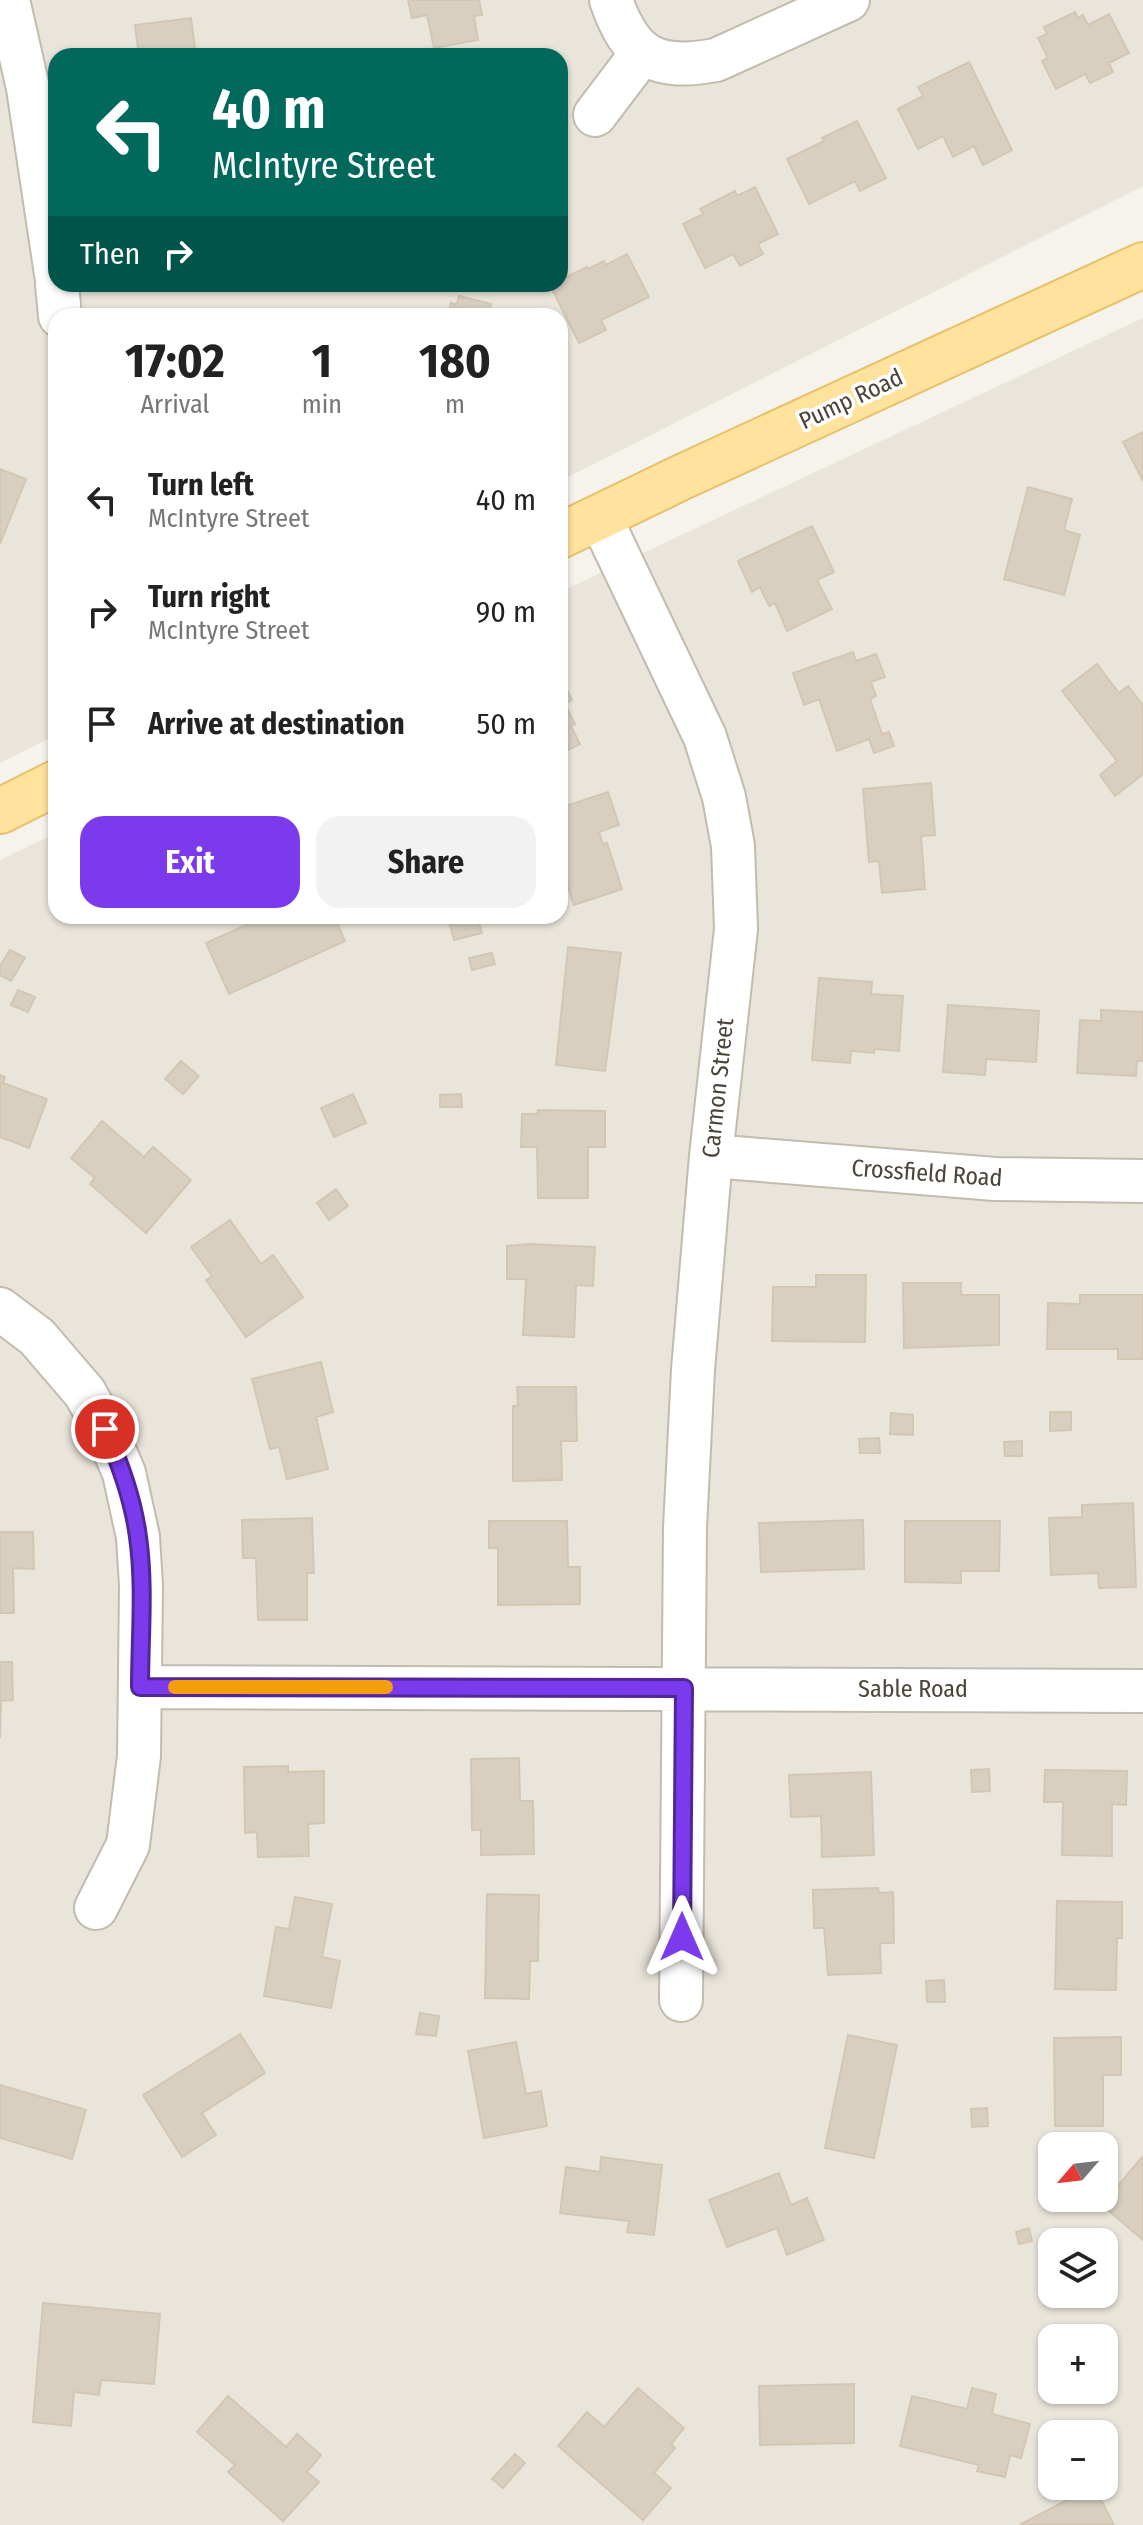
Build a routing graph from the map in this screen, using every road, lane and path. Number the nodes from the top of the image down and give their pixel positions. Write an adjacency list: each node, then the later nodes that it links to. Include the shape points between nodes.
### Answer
1 (8, 0): 6 (street)
2 (611, 0): 4 (street, via 628,39)
3 (848, 0): 4 (street, via 716,60 693,64 655,60)
4 (642, 53): 5 (street)
5 (595, 115)
6 (48, 221)
7 (1143, 265): 8 (main road, Pump Road)
8 (600, 517): 9 (main road, Pump Road); 12 (street, Carmon Street, via 705,737 733,846 736,929)
9 (568, 532)
10 (48, 787): 11 (main road)
11 (0, 811)
12 (711, 1156): 13 (street, Crossfield Road, via 995,1179); 16 (street, Carmon Street, via 693,1370)
13 (1143, 1181)
14 (0, 1309): 15 (street, via 37,1337 85,1393 124,1473 138,1537)
15 (140, 1687): 16 (street, Sable Road); 18 (street, via 139,1756 128,1845)
16 (684, 1688): 17 (street, Sable Road); 19 (street, Carmon Street)
17 (1143, 1691)
18 (96, 1908)
19 (681, 2000)

